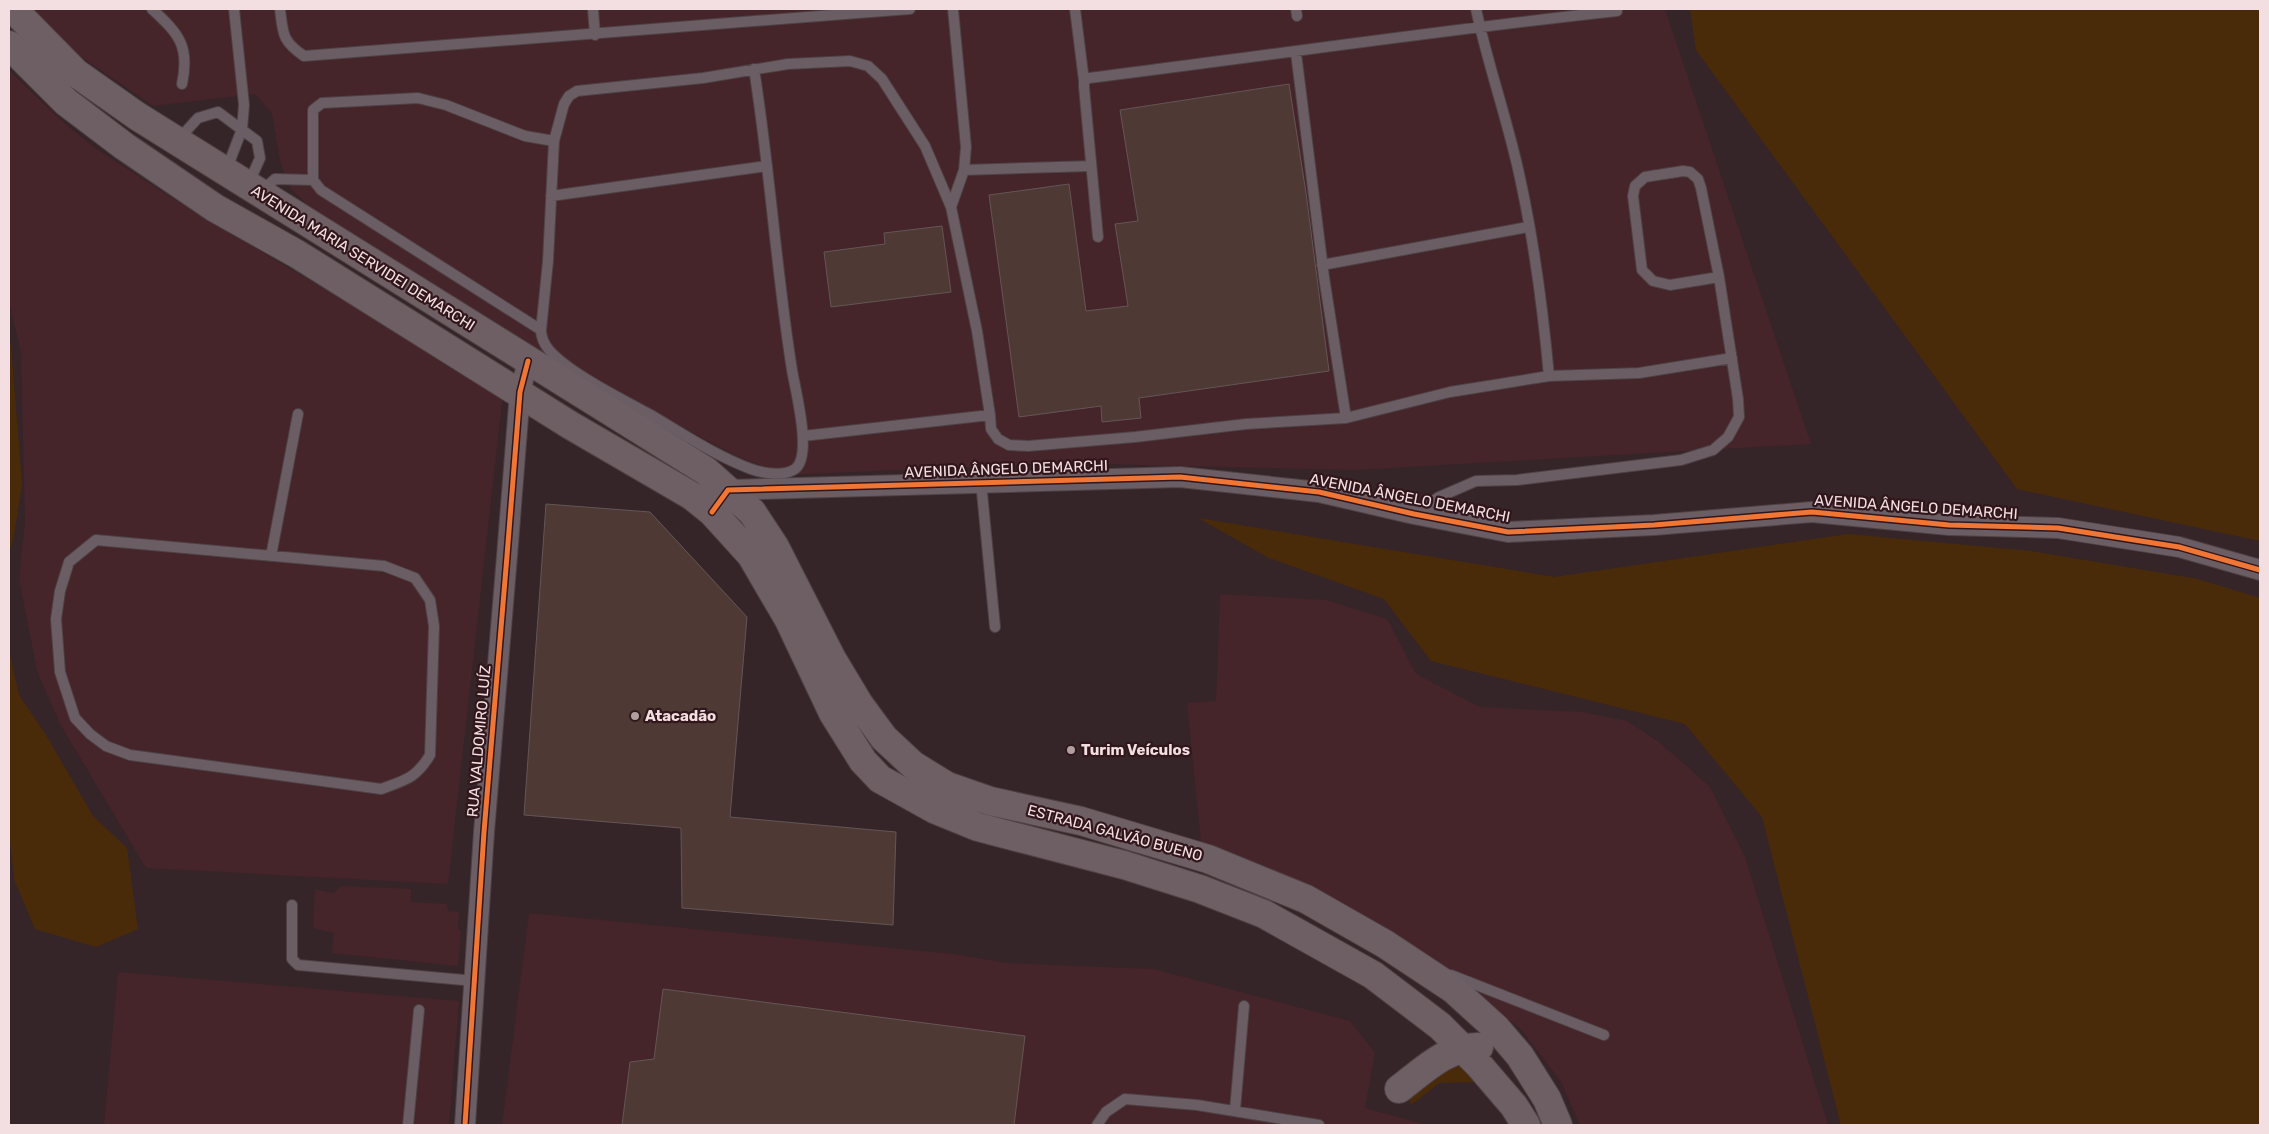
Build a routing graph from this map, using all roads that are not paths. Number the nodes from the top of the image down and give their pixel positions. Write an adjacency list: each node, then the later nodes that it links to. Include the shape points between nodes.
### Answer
1 (13, 9): 20 (main road, AVENIDA MARIA SERVIDEI DEMARCHI, via 76,73)
2 (152, 9): 18 (lane, via 173,28 185,51)
3 (234, 9): 19 (lane, via 244,105)
4 (280, 9): 13 (lane, via 283,32 289,46 304,56)
5 (592, 9): 13 (lane)
6 (910, 9): 10 (lane)
7 (953, 9): 24 (lane, via 964,116)
8 (1076, 9): 17 (lane)
9 (1476, 9): 12 (lane)
10 (888, 10): 13 (lane)
11 (1617, 11): 12 (lane)
12 (1479, 26): 15 (lane); 29 (lane, via 1520,178)
13 (595, 34)
14 (9, 44): 37 (main road, AVENIDA MARIA SERVIDEI DEMARCHI, via 66,102 215,208 297,254)
15 (1296, 53): 17 (lane); 31 (lane)
16 (754, 69): 21 (lane, via 703,78 577,91 564,104); 22 (lane); 28 (lane, via 850,61 868,66 882,80 925,146)
17 (1084, 81): 23 (lane)
18 (182, 84)
19 (242, 129): 20 (lane, via 218,112 198,118); 26 (lane); 26 (lane, via 257,141 260,152 260,158)
20 (177, 141): 26 (main road, AVENIDA MARIA SERVIDEI DEMARCHI)
21 (554, 141): 25 (lane, via 525,136 446,105 418,98 322,103 313,110); 27 (lane)
22 (767, 166): 27 (lane); 41 (lane)
23 (1091, 166): 24 (lane); 30 (lane)
24 (964, 170): 28 (lane)
25 (313, 180): 26 (lane, via 275,179); 33 (lane, via 321,190)
26 (244, 184): 35 (main road, AVENIDA MARIA SERVIDEI DEMARCHI)
27 (551, 196): 33 (lane)
28 (951, 207): 39 (lane, via 977,330)
29 (1528, 227): 31 (lane); 36 (lane)
30 (1098, 237)
31 (1322, 265): 40 (lane)
32 (1719, 277): 32 (lane, via 1698,179 1683,171 1645,177 1635,186 1633,196 1642,270 1653,281 1670,285); 34 (lane)
33 (541, 330): 41 (lane, via 548,349 562,362 752,470 777,473 795,468 802,456)
34 (1732, 358): 36 (lane, via 1639,373); 45 (lane, via 1739,418 1728,437 1713,450 1681,460 1517,480 1476,481 1439,497)
35 (528, 361): 37 (street, RUA VALDOMIRO LUÍZ); 43 (main road, AVENIDA MARIA SERVIDEI DEMARCHI, via 706,471)
36 (1549, 376): 40 (lane, via 1450,392)
37 (520, 392): 44 (main road, AVENIDA MARIA SERVIDEI DEMARCHI, via 692,496); 51 (street, RUA VALDOMIRO LUÍZ)
38 (298, 414): 46 (lane)
39 (990, 415): 40 (lane, via 991,429 998,439 1009,445 1028,446 1246,424); 41 (lane)
40 (1346, 418)
41 (803, 436)
42 (981, 482): 43 (street, AVENIDA ÂNGELO DEMARCHI); 45 (street, AVENIDA ÂNGELO DEMARCHI, via 1180,477 1319,492); 48 (lane)
43 (728, 490): 44 (street); 50 (main road, ESTRADA GALVÃO BUENO, via 752,512 775,546 832,659 859,704 884,738 913,765 946,786 990,801 1081,821 1208,859 1306,899)
44 (712, 512): 55 (main road, ESTRADA GALVÃO BUENO, via 752,555 789,620 833,713 863,761 880,779 934,809 978,827 1124,865 1264,914 1372,975 1440,1026)
45 (1414, 514): 47 (street, AVENIDA ÂNGELO DEMARCHI, via 1508,532 1645,526 1812,512 1949,524 2058,528 2179,547)
46 (271, 556): 46 (lane, via 96,540 76,556 69,562 56,619 60,672 75,718 106,746 130,755 381,789 420,771 430,754 434,626 430,600 415,578 384,566)
47 (2260, 570)
48 (995, 627)
49 (292, 905): 51 (lane, via 292,959 298,965)
50 (1416, 964): 54 (lane, via 1477,984); 64 (main road, ESTRADA GALVÃO BUENO, via 1453,989 1496,1028 1520,1056 1547,1099)
51 (475, 981): 59 (street, RUA VALDOMIRO LUÍZ)
52 (1244, 1006): 57 (lane)
53 (419, 1010): 58 (lane)
54 (1604, 1034)
55 (1462, 1048): 56 (main road, via 1436,1060); 62 (main road, ESTRADA GALVÃO BUENO, via 1514,1106); 63 (main road, via 1478,1046 1491,1052 1508,1070)
56 (1399, 1089)
57 (1235, 1110): 60 (lane, via 1125,1099 1106,1112); 61 (lane)
58 (408, 1125)
59 (465, 1125)
60 (1097, 1125)
61 (1319, 1125)
62 (1526, 1125)
63 (1539, 1125)
64 (1558, 1125)

